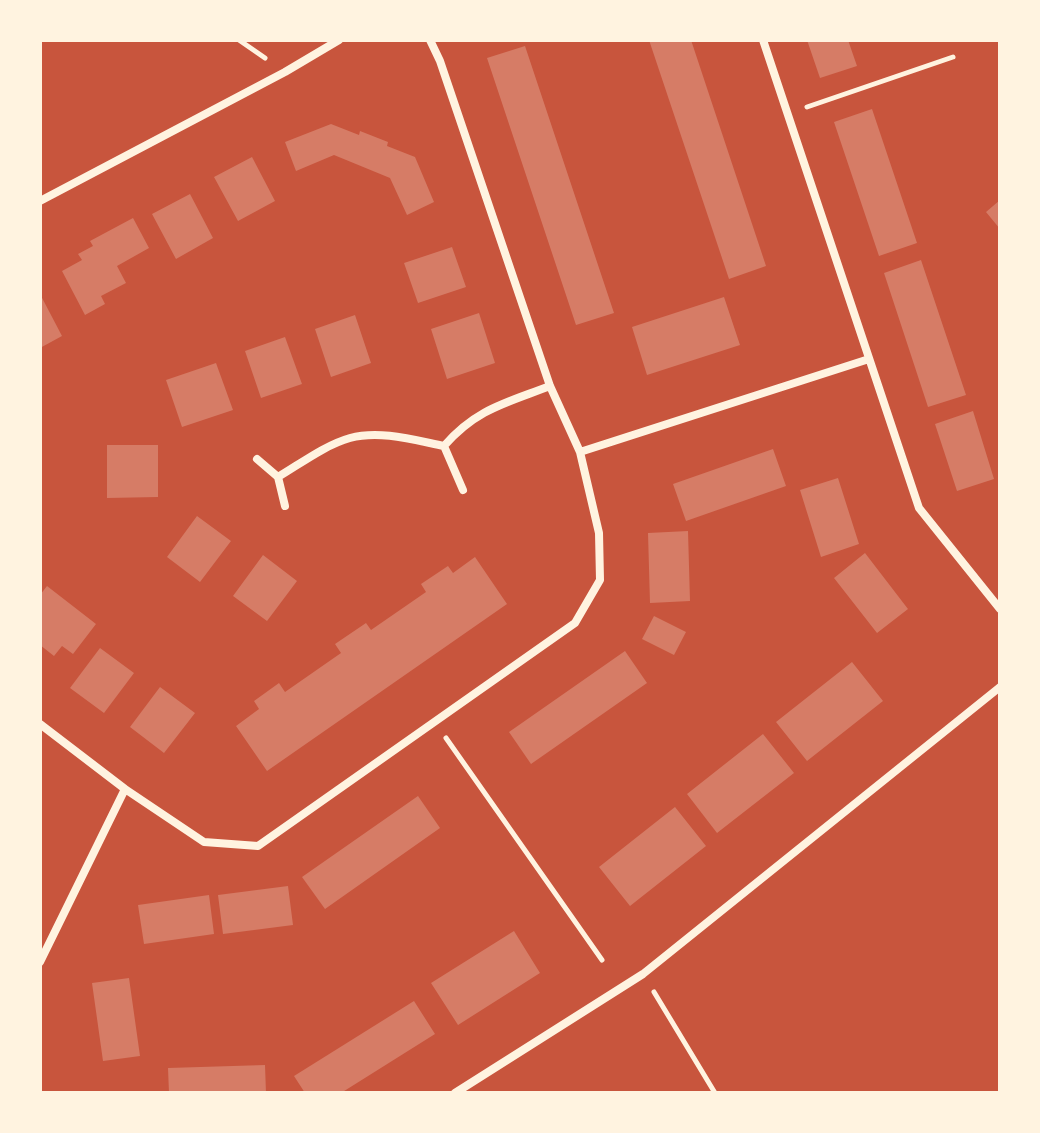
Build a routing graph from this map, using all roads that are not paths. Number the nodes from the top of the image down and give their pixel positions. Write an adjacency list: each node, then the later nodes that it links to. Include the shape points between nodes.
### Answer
1 (339, 40): 4 (street)
2 (430, 40): 6 (street)
3 (763, 40): 5 (street)
4 (40, 201)
5 (869, 359): 8 (street); 13 (street, via 919,508)
6 (550, 386): 7 (street, via 481,412); 8 (street)
7 (444, 446): 10 (street, via 387,435 351,438); 11 (street)
8 (580, 452): 16 (street, via 599,533 600,580 575,623 258,846 204,842)
9 (257, 459): 10 (street)
10 (278, 477): 12 (street)
11 (463, 490)
12 (285, 506)
13 (1000, 609)
14 (1000, 687): 18 (street, via 643,974)
15 (40, 724): 16 (street)
16 (125, 789): 17 (street)
17 (40, 962)
18 (455, 1093)

